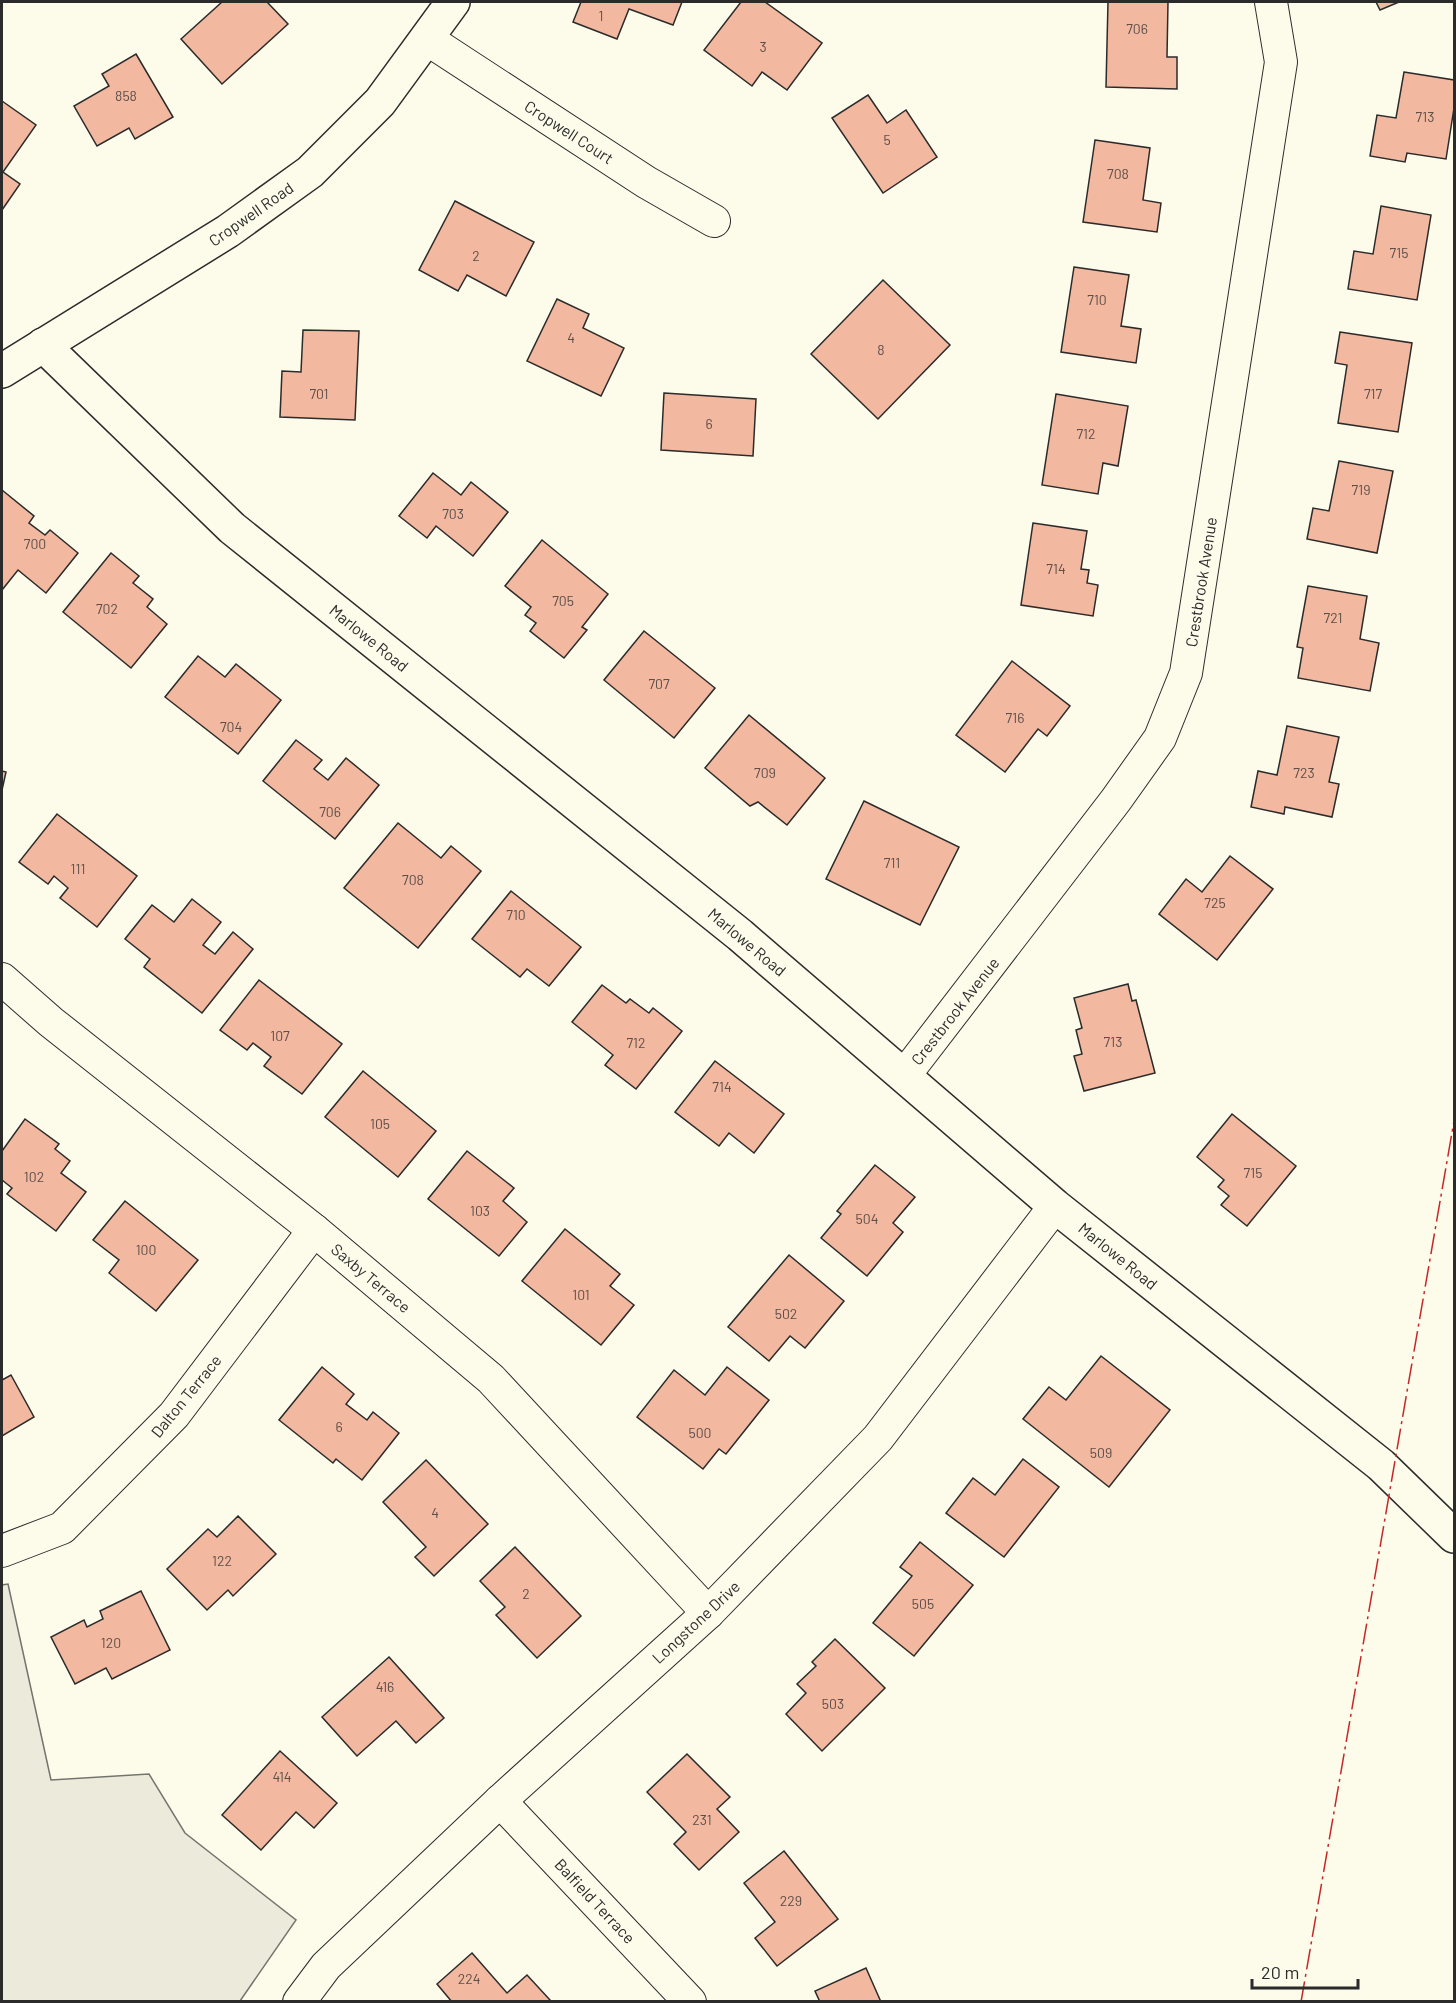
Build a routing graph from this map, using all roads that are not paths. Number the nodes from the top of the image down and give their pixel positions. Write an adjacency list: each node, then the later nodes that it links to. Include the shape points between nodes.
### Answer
1 (453, 2): 3 (street, Cropwell Road)
2 (1271, 2): 8 (street, Crestbrook Avenue, via 1281,62 1186,673 1160,738)
3 (427, 39): 4 (street, Cropwell Court, via 646,182); 5 (street, Cropwell Road, via 380,102 310,172 228,231)
4 (714, 221)
5 (43, 345): 6 (street, Cropwell Road); 8 (street, Marlowe Road, via 232,528 740,934)
6 (2, 371)
7 (2, 980): 10 (street, Saxby Terrace)
8 (904, 1076): 9 (street, Marlowe Road)
9 (1055, 1206): 11 (street, Marlowe Road, via 1381,1465); 13 (street, Longstone Drive, via 878,1438)
10 (314, 1230): 12 (street, Dalton Terrace, via 174,1415 62,1528); 13 (street, Saxby Terrace, via 491,1379)
11 (1455, 1536)
12 (2, 1551)
13 (708, 1613): 14 (street, Longstone Drive)
14 (500, 1801): 15 (street, Longstone Drive, via 326,1966); 16 (street, Balfield Terrace)
15 (299, 2001)
16 (690, 2001)

